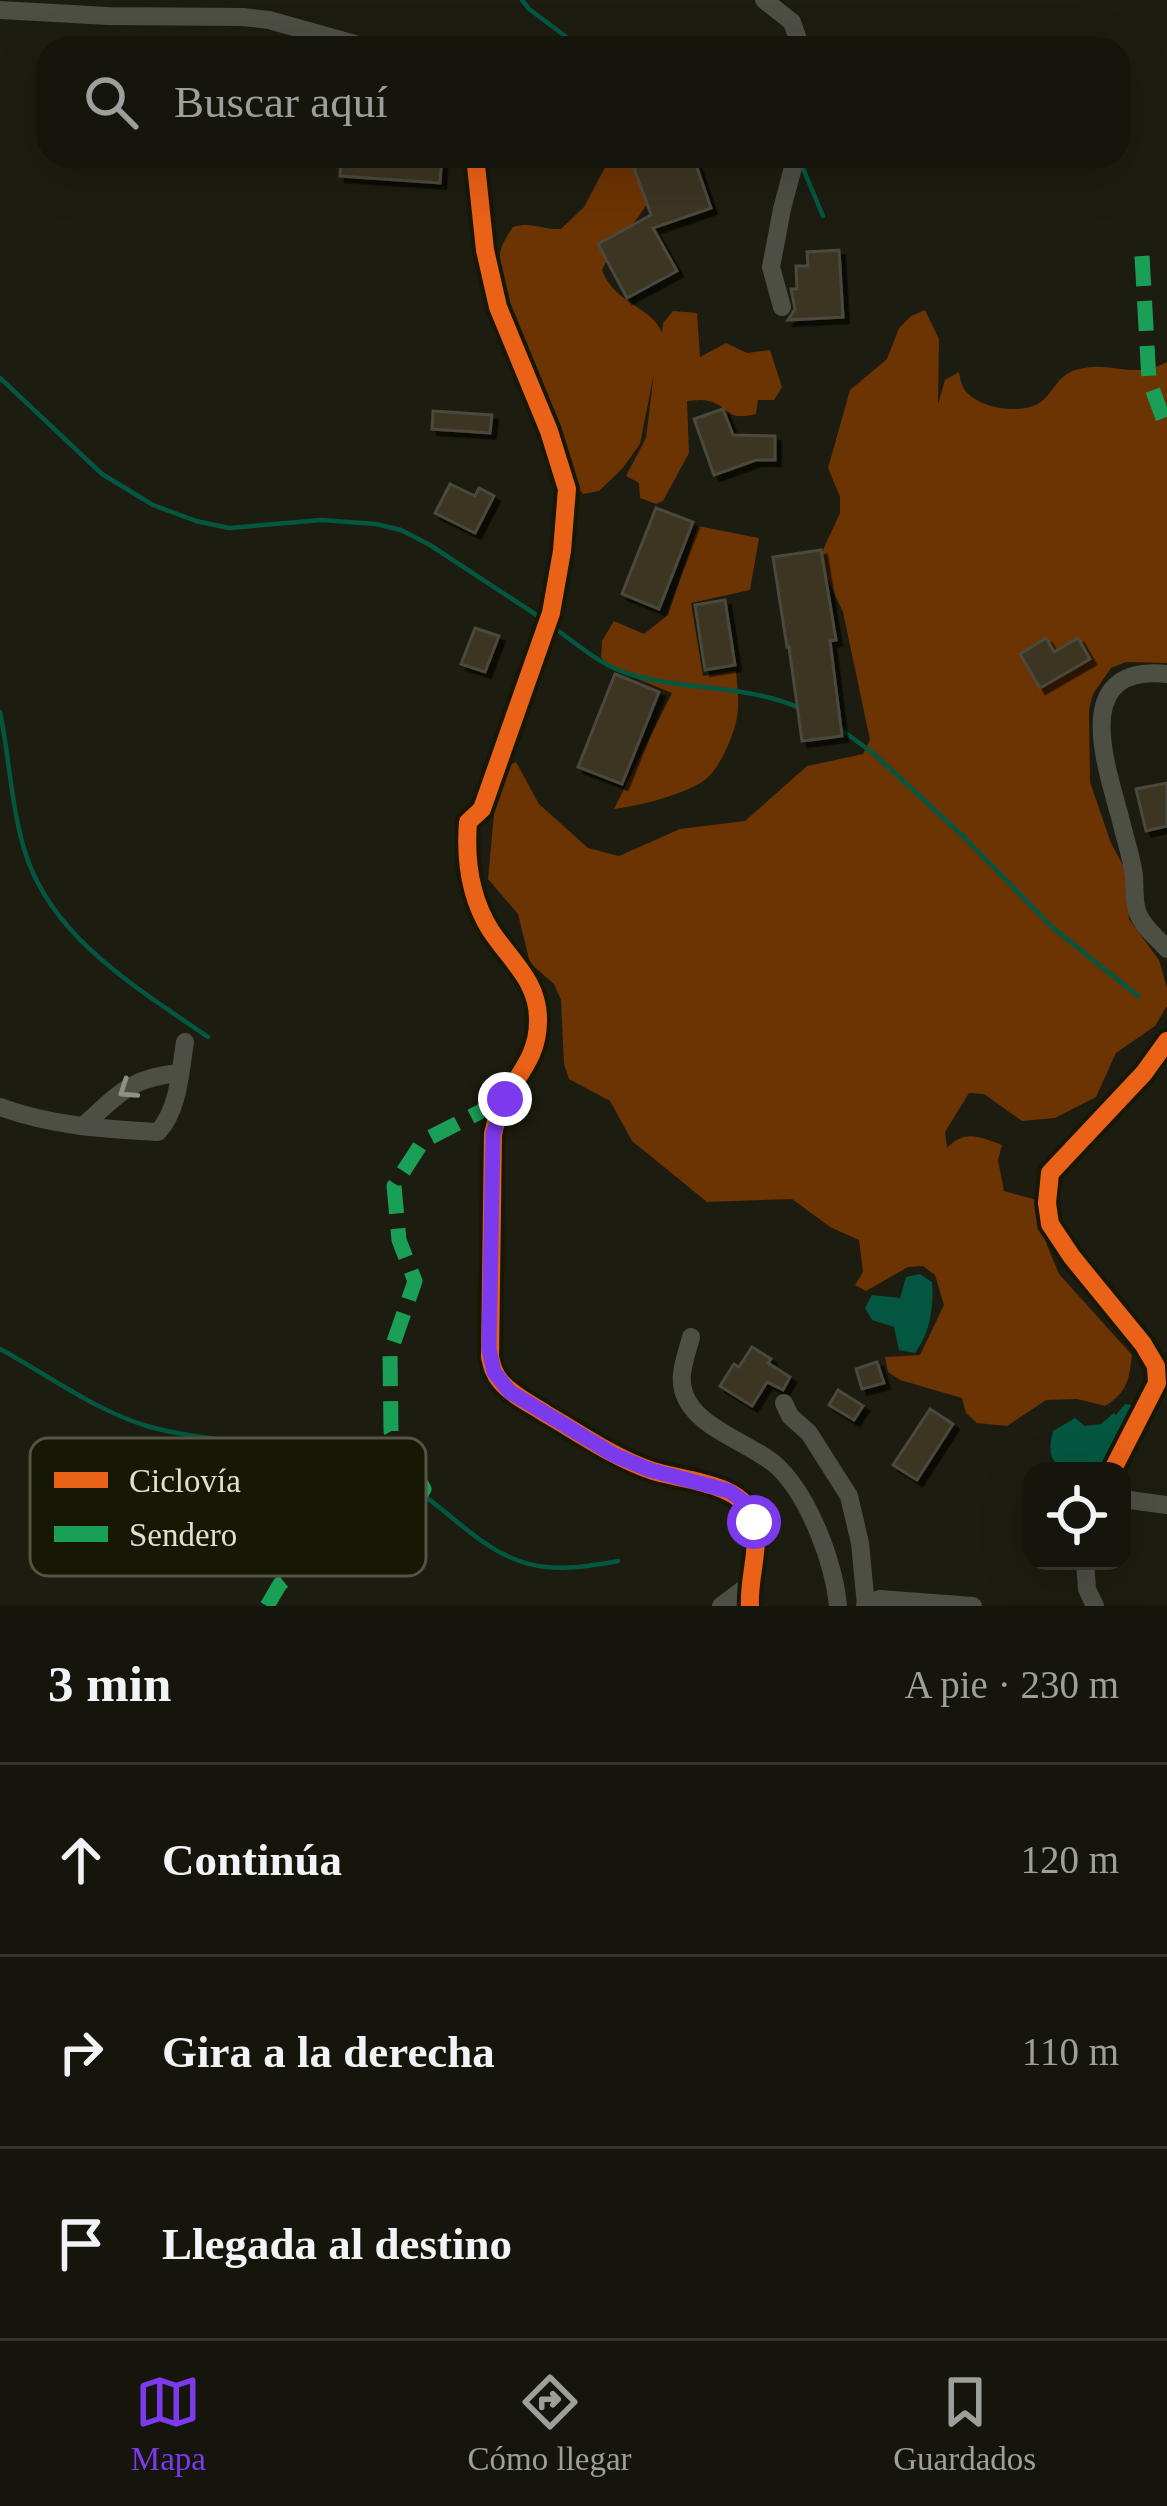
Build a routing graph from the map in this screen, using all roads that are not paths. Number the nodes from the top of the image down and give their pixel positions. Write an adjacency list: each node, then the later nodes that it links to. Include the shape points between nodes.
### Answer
1 (764, 0): 4 (street)
2 (0, 10): 3 (street, via 243,17)
3 (322, 36)
4 (796, 36)
5 (476, 168): 21 (street, via 498,307 567,489 551,614 482,809 468,822 472,890 531,982 538,1022 532,1058 493,1134 490,1357 510,1392 614,1455 743,1501 757,1546)
6 (793, 168): 7 (street, via 771,267)
7 (782, 307)
8 (1167, 674): 9 (street, via 1119,683 1099,725 1135,901)
9 (1167, 949)
10 (1167, 1041): 17 (street, via 1050,1172 1050,1224 1159,1374)
11 (185, 1042): 12 (street)
12 (179, 1073): 14 (street, one-way to 14, via 127,1086); 14 (street, via 158,1132)
13 (0, 1108): 14 (street)
14 (83, 1126)
15 (691, 1337): 24 (street, via 681,1378 687,1396 698,1415 778,1466 794,1487 821,1538)
16 (784, 1403): 25 (street, via 849,1496)
17 (1117, 1462)
18 (1131, 1500): 19 (street)
19 (1167, 1504)
20 (1086, 1570): 27 (street)
21 (748, 1585): 22 (street); 23 (street)
22 (721, 1606)
23 (750, 1606)
24 (838, 1606)
25 (866, 1606): 26 (street, via 880,1599)
26 (973, 1606)
27 (1095, 1606)

